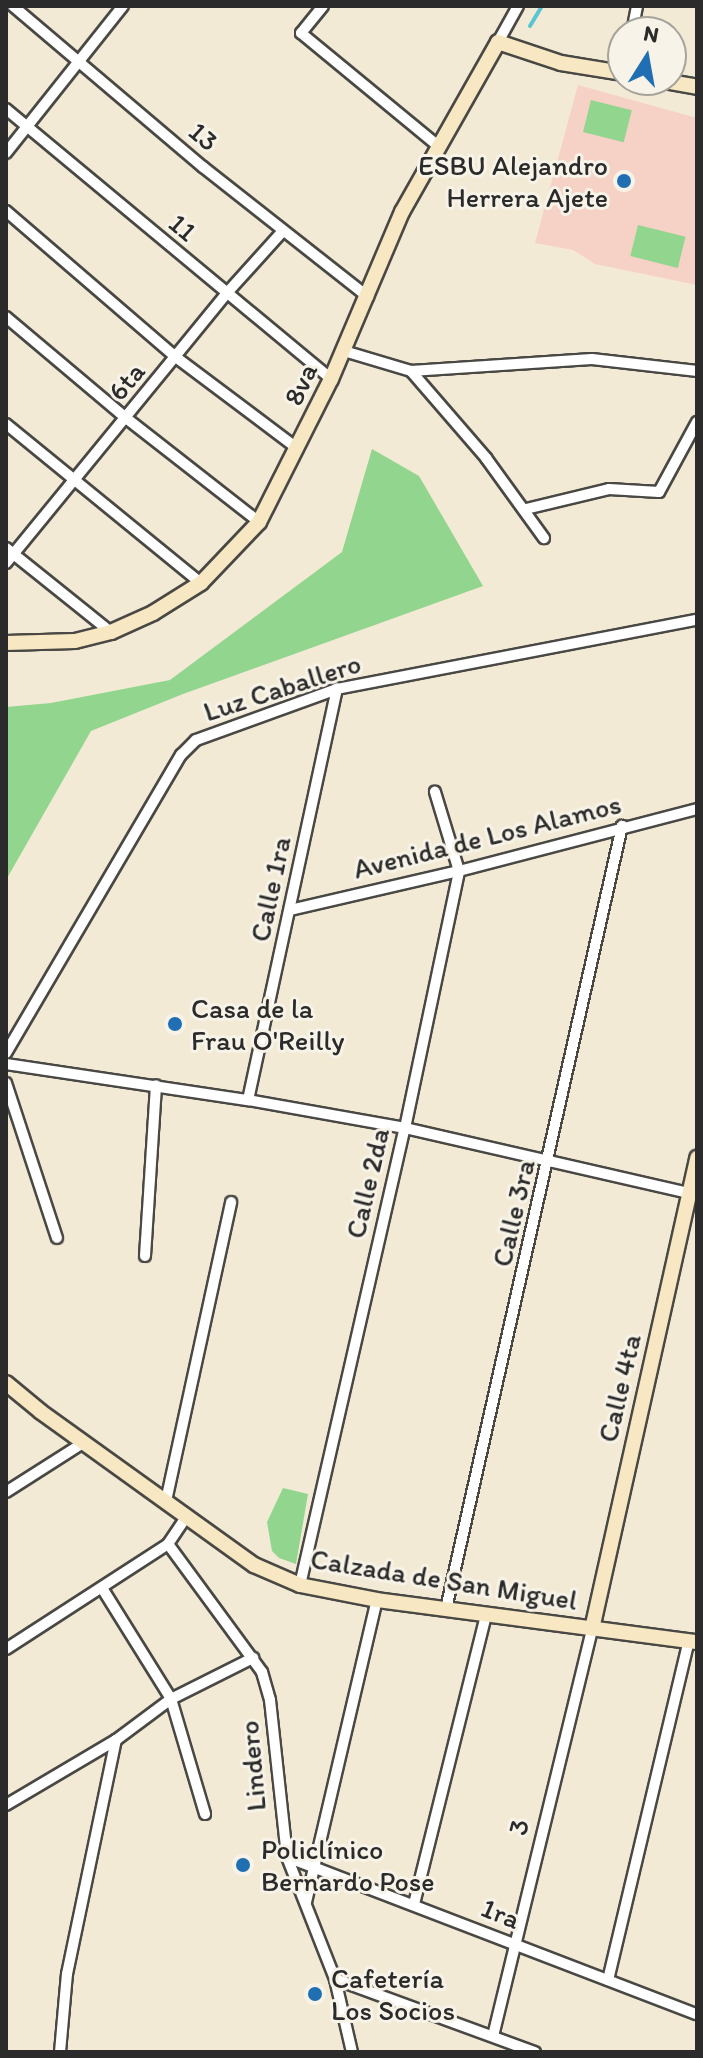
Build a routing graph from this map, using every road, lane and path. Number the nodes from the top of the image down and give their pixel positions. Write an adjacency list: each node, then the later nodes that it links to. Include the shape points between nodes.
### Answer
1 (13, 6): 6 (street, 13)
2 (123, 6): 6 (street)
3 (323, 6): 10 (street, via 301,33)
4 (518, 6): 5 (street, 8va)
5 (498, 42): 7 (main road, via 561,63); 10 (main road, 8va)
6 (80, 62): 9 (street); 13 (street, 13)
7 (607, 70)
8 (6, 109): 9 (street, 11)
9 (27, 127): 11 (street); 14 (street, 11)
10 (438, 146): 15 (main road, 8va, via 402,212)
11 (6, 153)
12 (6, 211): 18 (street)
13 (283, 231): 14 (street, 6ta); 15 (street, 13)
14 (226, 294): 18 (street, 6ta); 21 (street, 11)
15 (368, 297): 17 (main road, 8va)
16 (6, 317): 22 (street)
17 (344, 351): 19 (street); 21 (main road, 8va)
18 (177, 358): 22 (street, 6ta); 25 (street)
19 (411, 371): 20 (street, via 592,359); 27 (street)
20 (697, 371)
21 (331, 379): 25 (main road, 8va)
22 (126, 418): 26 (street, 6ta); 28 (street)
23 (697, 422): 27 (street, via 659,492 609,489)
24 (6, 424): 26 (street)
25 (298, 449): 28 (main road, 8va)
26 (75, 480): 30 (street, 6ta); 31 (street)
27 (526, 509): 29 (street)
28 (259, 522): 31 (main road, 8va)
29 (544, 538)
30 (8, 555): 33 (street)
31 (201, 583): 33 (main road, 8va)
32 (697, 620): 35 (street, Luz Caballero)
33 (111, 632): 34 (main road, 8va, via 75,641)
34 (6, 643)
35 (337, 689): 40 (street, Calle 1ra); 41 (street, Luz Caballero, via 196,740 181,755)
36 (435, 792): 39 (street, Calle 2da)
37 (697, 809): 38 (street, Avenida de Los Alamos)
38 (622, 826): 39 (street, Avenida de Los Alamos); 48 (street, Calle 3ra)
39 (459, 871): 40 (street, Avenida de Los Alamos); 46 (street, Calle 2da)
40 (290, 910): 45 (street, Calle 1ra)
41 (6, 1053)
42 (6, 1064): 44 (street)
43 (6, 1083): 51 (street)
44 (156, 1085): 45 (street); 52 (street)
45 (248, 1100): 46 (street)
46 (405, 1128): 48 (street); 59 (street, Calle 2da)
47 (697, 1158): 49 (main road, Calle 4ta)
48 (549, 1162): 49 (street); 62 (street, Calle 3ra)
49 (689, 1193): 64 (main road, Calle 4ta)
50 (231, 1202): 56 (street)
51 (57, 1238)
52 (145, 1256)
53 (6, 1383): 54 (main road, Calzada de San Miguel)
54 (83, 1443): 55 (street); 56 (main road, Calzada de San Miguel)
55 (6, 1492)
56 (166, 1501): 57 (main road, Calzada de San Miguel)
57 (187, 1516): 58 (street); 59 (main road, Calzada de San Miguel, via 254,1565)
58 (168, 1544): 60 (street); 67 (street, Lindero)
59 (300, 1585): 61 (main road, Calzada de San Miguel)
60 (102, 1588): 66 (street); 68 (street)
61 (377, 1600): 62 (main road, Calzada de San Miguel); 73 (street)
62 (446, 1609): 63 (main road, Calzada de San Miguel)
63 (486, 1615): 64 (main road, Calzada de San Miguel); 75 (street)
64 (592, 1629): 65 (main road, Calzada de San Miguel); 76 (street, 3)
65 (693, 1642): 78 (street)
66 (6, 1649)
67 (253, 1658): 68 (street); 72 (street, Lindero, via 270,1700)
68 (171, 1699): 69 (street); 71 (street)
69 (116, 1740): 70 (street); 81 (street, via 67,1974)
70 (6, 1805)
71 (205, 1814)
72 (287, 1857): 73 (street, 1ra); 74 (street, Lindero)
73 (316, 1867): 74 (street); 75 (street, 1ra)
74 (306, 1902): 77 (street, Lindero)
75 (414, 1904): 76 (street, 1ra)
76 (514, 1945): 78 (street, 1ra); 80 (street, 3)
77 (335, 1979): 80 (street); 82 (street, Lindero)
78 (608, 1980): 79 (street, 1ra)
79 (697, 2014)
80 (493, 2036): 83 (street)
81 (60, 2052)
82 (352, 2052)
83 (535, 2052)

